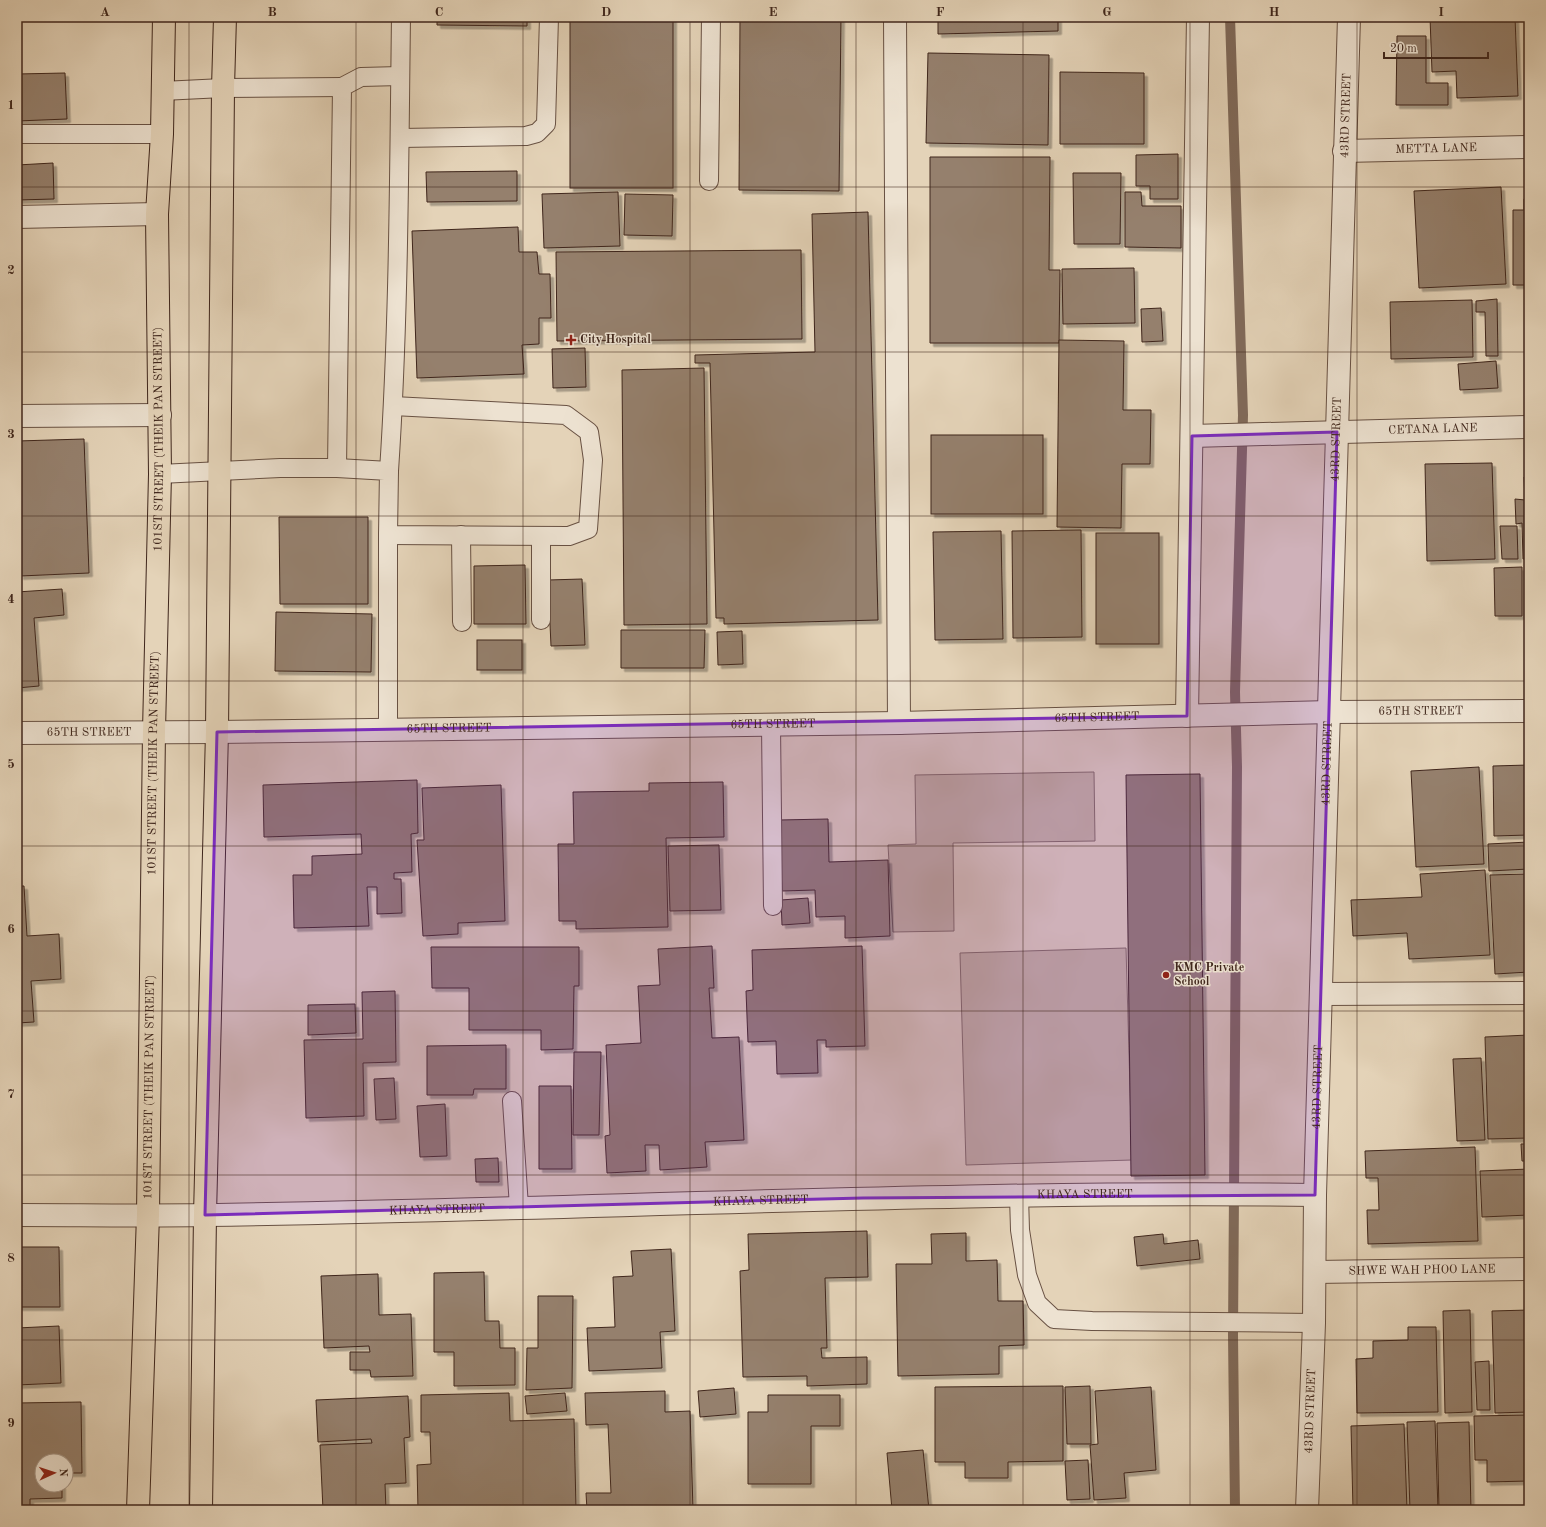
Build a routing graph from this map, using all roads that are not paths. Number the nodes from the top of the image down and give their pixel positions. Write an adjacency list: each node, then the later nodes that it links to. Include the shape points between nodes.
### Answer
1 (164, 17): 12 (main road, 101ST STREET (THEIK PAN STREET))
2 (225, 17): 11 (main road)
3 (401, 17): 9 (lane)
4 (549, 17): 15 (lane, via 546,124 537,133 526,136)
5 (711, 17): 18 (lane)
6 (895, 17): 39 (street)
7 (1198, 17): 26 (street)
8 (1349, 17): 17 (street, 43RD STREET)
9 (400, 76): 10 (lane, via 361,77); 15 (lane)
10 (342, 87): 11 (lane); 27 (lane)
11 (223, 88): 12 (lane); 29 (main road)
12 (162, 91): 14 (main road, 101ST STREET (THEIK PAN STREET))
13 (17, 134): 14 (lane)
14 (162, 134): 19 (main road, 101ST STREET (THEIK PAN STREET))
15 (400, 138): 21 (lane)
16 (1529, 147): 17 (street, METTA LANE)
17 (1344, 151): 25 (street, 43RD STREET)
18 (709, 181)
19 (157, 214): 20 (street); 22 (main road, 101ST STREET (THEIK PAN STREET))
20 (17, 217)
21 (393, 406): 28 (lane); 33 (lane, via 566,414 589,432 593,460 588,529 569,536)
22 (160, 415): 23 (street); 30 (main road, 101ST STREET (THEIK PAN STREET))
23 (17, 416)
24 (1529, 427): 25 (street, CETANA LANE)
25 (1336, 432): 26 (street, CETANA LANE); 37 (street, 43RD STREET)
26 (1192, 436): 38 (street)
27 (337, 468): 28 (lane); 29 (lane)
28 (389, 471): 31 (lane)
29 (218, 472): 30 (lane); 43 (main road)
30 (160, 474): 42 (main road, 101ST STREET (THEIK PAN STREET))
31 (388, 535): 32 (lane); 41 (lane)
32 (461, 535): 33 (lane); 35 (lane)
33 (541, 536): 34 (lane)
34 (541, 620)
35 (462, 622)
36 (1529, 711): 37 (street, 65TH STREET)
37 (1330, 712): 38 (street, 65TH STREET); 47 (street, 43RD STREET)
38 (1187, 716): 39 (street, 65TH STREET)
39 (899, 723): 40 (street, 65TH STREET)
40 (771, 725): 41 (street, 65TH STREET); 45 (lane)
41 (388, 730): 43 (street, 65TH STREET)
42 (154, 731): 43 (street, 65TH STREET); 44 (street, 65TH STREET); 52 (main road, 101ST STREET (THEIK PAN STREET))
43 (217, 732): 54 (main road)
44 (17, 733)
45 (773, 906)
46 (1529, 993): 47 (street)
47 (1322, 994): 49 (street, 43RD STREET)
48 (512, 1101): 51 (lane)
49 (1315, 1195): 50 (street, KHAYA STREET); 56 (street, 43RD STREET)
50 (1019, 1196): 51 (street, KHAYA STREET); 57 (lane, via 1020,1230 1027,1275 1037,1303 1054,1319)
51 (519, 1207): 54 (street, KHAYA STREET)
52 (148, 1214): 53 (street, KHAYA STREET); 54 (street, KHAYA STREET); 58 (main road, 101ST STREET (THEIK PAN STREET))
53 (17, 1215)
54 (206, 1215): 59 (main road)
55 (1529, 1269): 56 (street, SHWE WAH PHOO LANE)
56 (1315, 1272): 57 (street, 43RD STREET)
57 (1314, 1323): 60 (street, 43RD STREET)
58 (138, 1510)
59 (201, 1510)
60 (1307, 1510)

